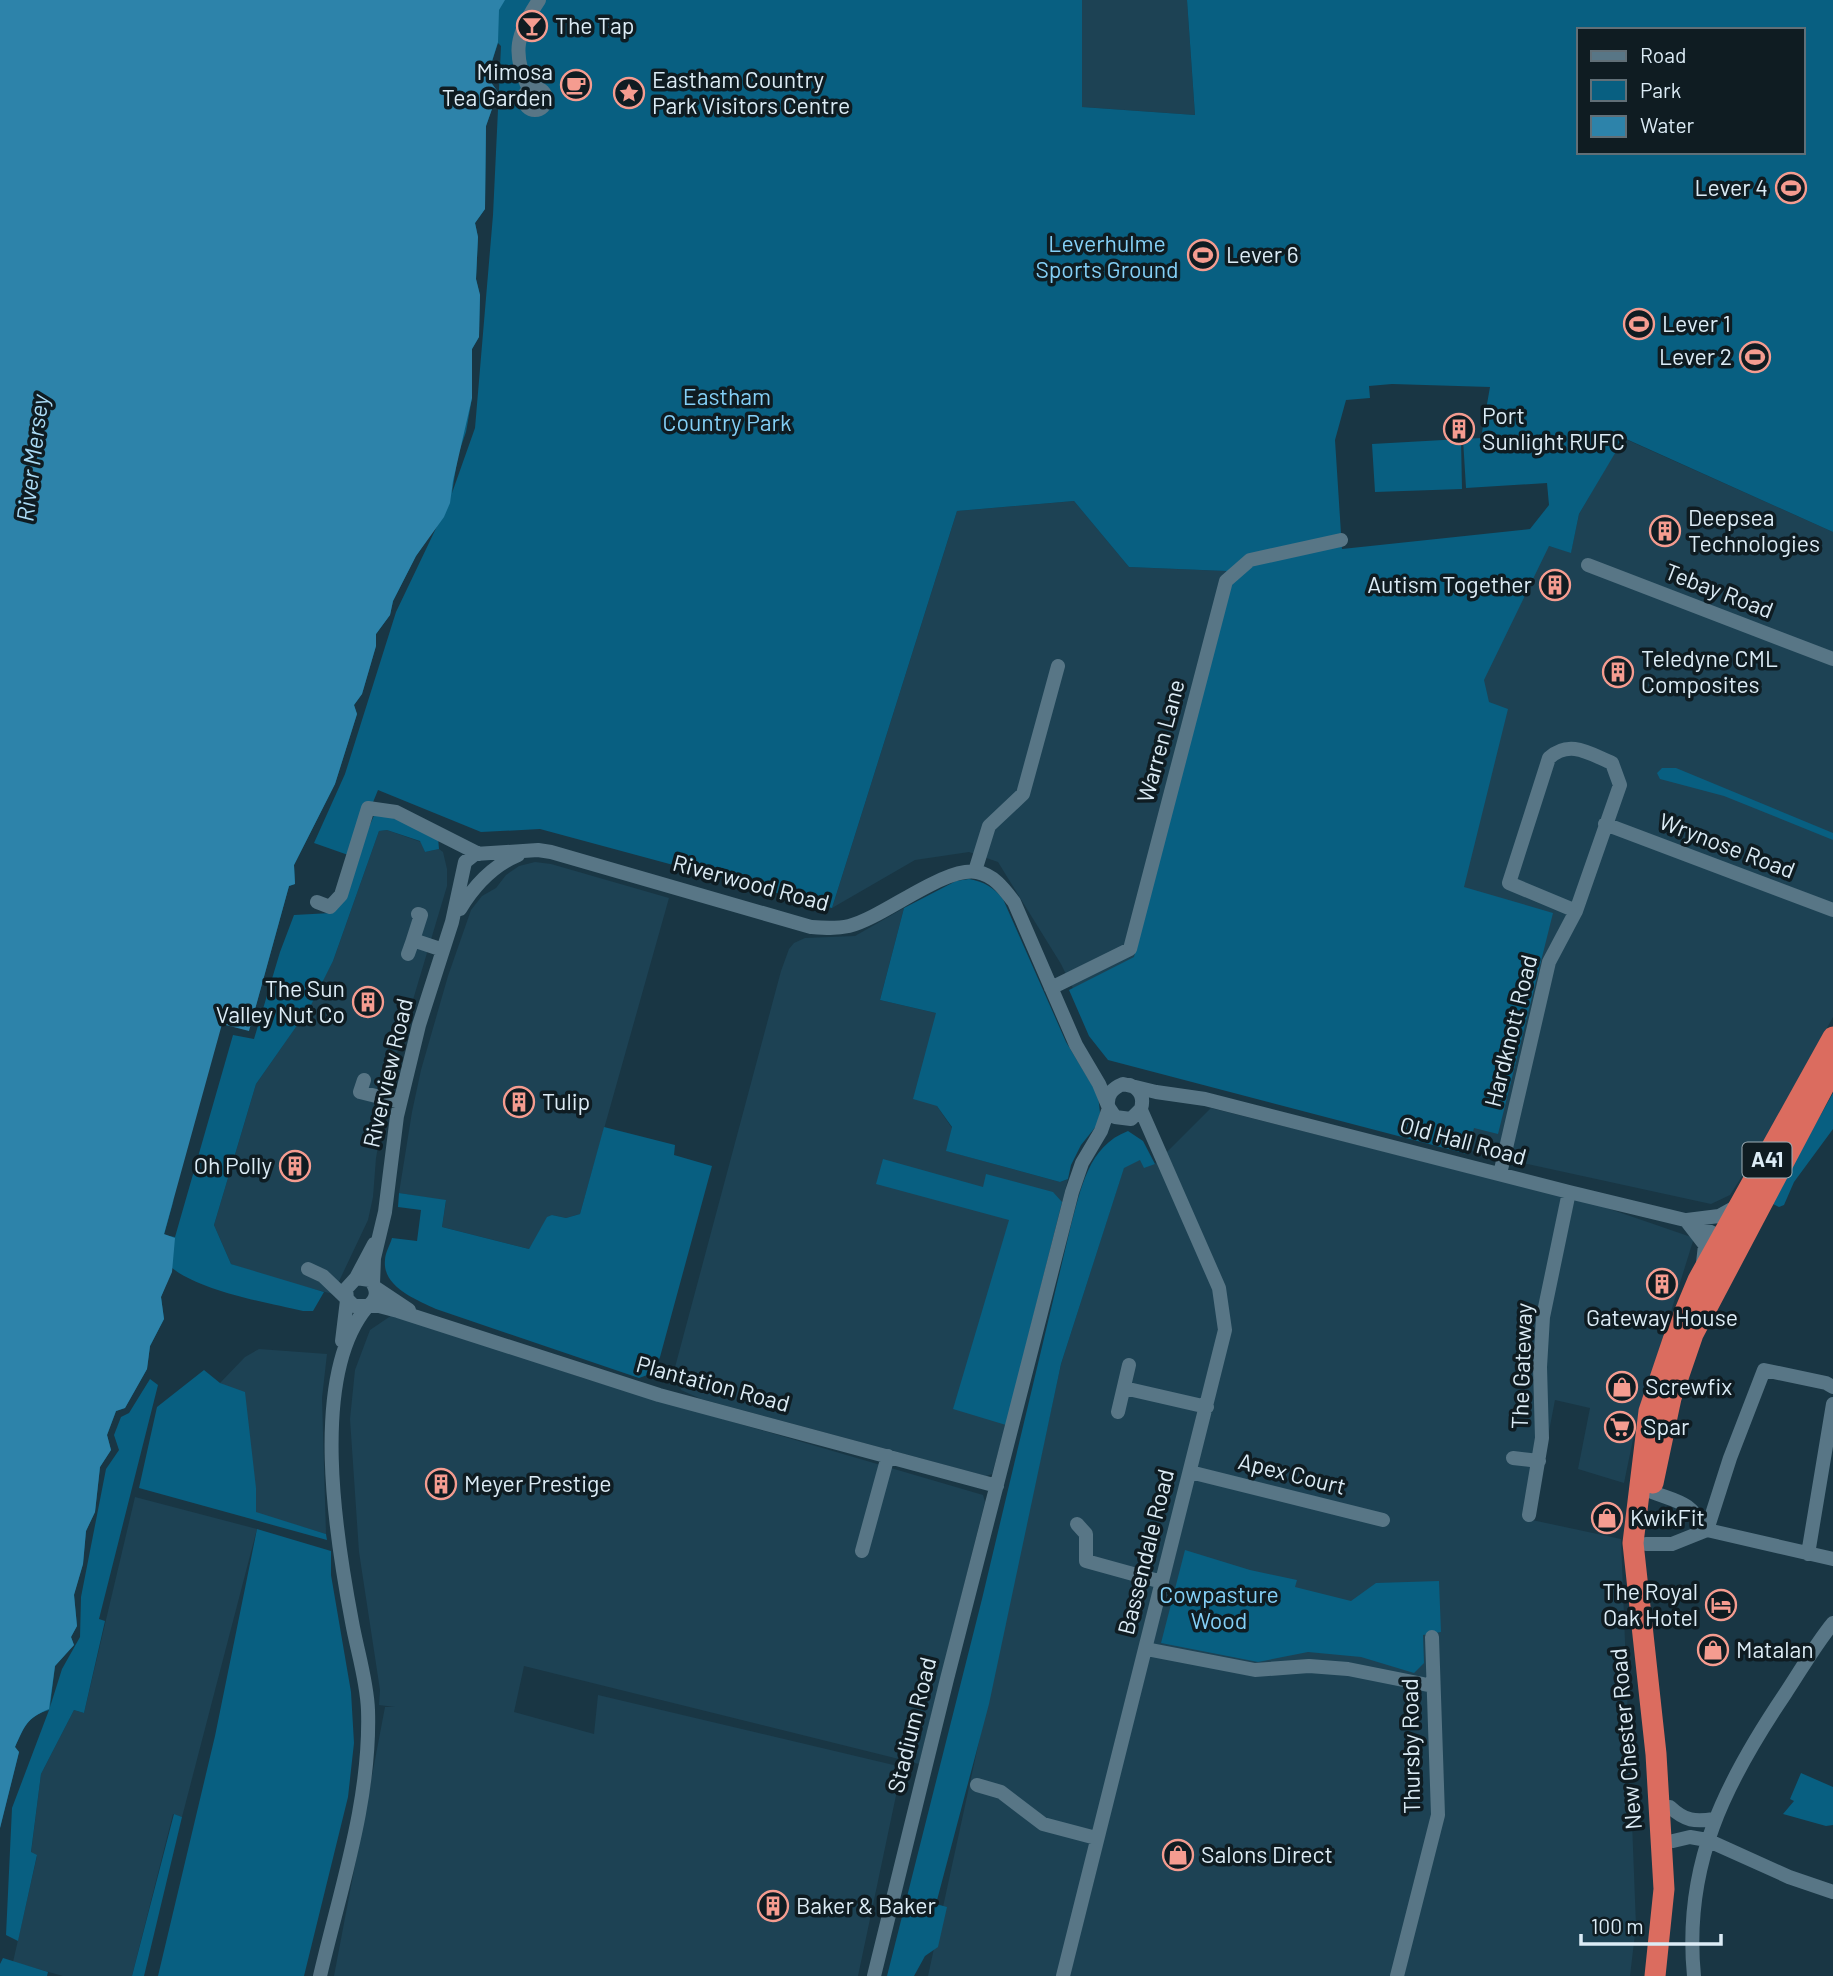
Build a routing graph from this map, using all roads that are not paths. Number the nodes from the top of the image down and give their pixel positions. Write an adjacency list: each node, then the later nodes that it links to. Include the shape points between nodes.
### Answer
1 (539, 0): 2 (street, via 518,43 520,72)
2 (529, 89)
3 (1341, 540): 20 (street, Warren Lane, via 1250,560 1226,581 1130,949)
4 (1588, 565): 5 (street, Tebay Road)
5 (1833, 659)
6 (1058, 666): 12 (street, via 1023,794 989,826)
7 (1605, 824): 15 (street, Wrynose Road); 16 (street, Hardknott Road); 16 (street, Hardknott Road, via 1620,785 1612,763 1576,748 1558,750 1549,758 1509,883)
8 (438, 833): 10 (street); 11 (street); 14 (street, via 396,813 368,808 341,895 330,907)
9 (531, 850): 10 (street, Riverwood Road); 12 (street, Riverwood Road, via 831,929 864,921 944,878); 13 (street, via 503,862)
10 (479, 854): 11 (street, via 470,855); 13 (street, via 489,862)
11 (464, 866): 13 (street, via 472,879); 18 (street, Riverview Road)
12 (975, 871): 20 (street, via 999,883 1014,902)
13 (486, 876): 18 (street, Riverview Road)
14 (317, 902)
15 (1833, 910)
16 (1576, 911): 33 (street, Hardknott Road, via 1549,962)
17 (418, 914): 19 (street, via 411,947)
18 (452, 922): 19 (street, Riverview Road)
19 (443, 950): 27 (street, Riverview Road)
20 (1051, 988): 22 (street)
21 (1833, 1037): 35 (highway, New Chester Road / A41)
22 (1087, 1063): 25 (street); 28 (street)
23 (1833, 1068): 38 (highway, New Chester Road / A41)
24 (364, 1080): 27 (street, via 360,1092)
25 (1130, 1085): 26 (street, Old Hall Road); 28 (street, via 1112,1090); 29 (street, via 1142,1097)
26 (1190, 1097): 29 (street, Old Hall Road); 33 (street, Old Hall Road)
27 (401, 1102): 37 (street, Riverview Road)
28 (1109, 1108): 30 (street); 32 (street)
29 (1141, 1109): 30 (street); 31 (street, Bassendale Road)
30 (1126, 1120): 31 (street, Bassendale Road); 32 (street)
31 (1156, 1146): 50 (street, Bassendale Road, via 1219,1288 1224,1330)
32 (1092, 1148): 56 (street, via 1072,1192)
33 (1500, 1174): 34 (street, Old Hall Road)
34 (1569, 1192): 36 (street, Old Hall Road); 54 (street, The Gateway, via 1543,1317)
35 (1742, 1203): 36 (street, via 1719,1216); 38 (highway, New Chester Road / A41)
36 (1685, 1220): 38 (street, Old Hall Road); 40 (street, via 1705,1245)
37 (379, 1237): 39 (street, Riverview Road); 41 (street, Riverview Road)
38 (1729, 1244): 40 (highway, New Chester Road / A41); 57 (highway, New Chester Road / A41, via 1679,1371)
39 (356, 1278): 41 (street, via 366,1278); 42 (street, via 346,1289); 42 (street, via 313,1271)
40 (1698, 1280): 82 (highway, New Chester Road / A41, via 1649,1411 1633,1543 1656,1754 1664,1889)
41 (374, 1286): 43 (street, via 375,1298); 44 (street, Plantation Road)
42 (347, 1300): 43 (street, via 354,1306); 45 (street)
43 (368, 1306): 44 (street, Plantation Road); 45 (street)
44 (419, 1317): 52 (street, Plantation Road, via 659,1395)
45 (341, 1356): 78 (street, via 332,1410 332,1454 340,1545 368,1708 366,1768)
46 (1129, 1365): 48 (street)
47 (1833, 1387): 61 (street, via 1764,1370)
48 (1124, 1388): 50 (street); 51 (street)
49 (1833, 1404): 64 (street)
50 (1207, 1407): 55 (street, Bassendale Road)
51 (1118, 1412)
52 (888, 1456): 56 (street, Plantation Road); 63 (street)
53 (1513, 1458): 54 (street, The Gateway)
54 (1539, 1461): 58 (street, The Gateway)
55 (1190, 1472): 59 (street, Apex Court); 66 (street, Bassendale Road)
56 (997, 1486): 79 (street, Stadium Road)
57 (1652, 1492): 61 (street, via 1695,1511); 62 (highway, New Chester Road / A41)
58 (1529, 1515)
59 (1383, 1520)
60 (1077, 1524): 66 (street, via 1086,1534 1086,1561)
61 (1701, 1532): 62 (street, via 1672,1544); 64 (street)
62 (1646, 1544): 72 (highway, New Chester Road / A41)
63 (862, 1550)
64 (1808, 1554): 65 (street)
65 (1833, 1559)
66 (1162, 1582): 69 (street, Bassendale Road)
67 (1833, 1623): 73 (street, via 1763,1727)
68 (1432, 1637): 70 (street, Thursby Road)
69 (1146, 1649): 70 (street, via 1255,1670 1348,1669); 74 (street, Bassendale Road)
70 (1433, 1686): 81 (street, Thursby Road, via 1438,1815)
71 (977, 1785): 74 (street, via 1001,1792 1043,1824)
72 (1671, 1807): 73 (street, via 1690,1821); 76 (highway, New Chester Road / A41)
73 (1714, 1818): 75 (street)
74 (1096, 1838): 80 (street, Bassendale Road)
75 (1707, 1840): 76 (street); 77 (street); 84 (street, via 1693,1915)
76 (1673, 1841): 83 (highway, New Chester Road / A41, via 1674,1910)
77 (1833, 1892)
78 (320, 1976)
79 (874, 1976)
80 (1063, 1976)
81 (1397, 1976)
82 (1655, 1976)
83 (1666, 1976)
84 (1694, 1976)

